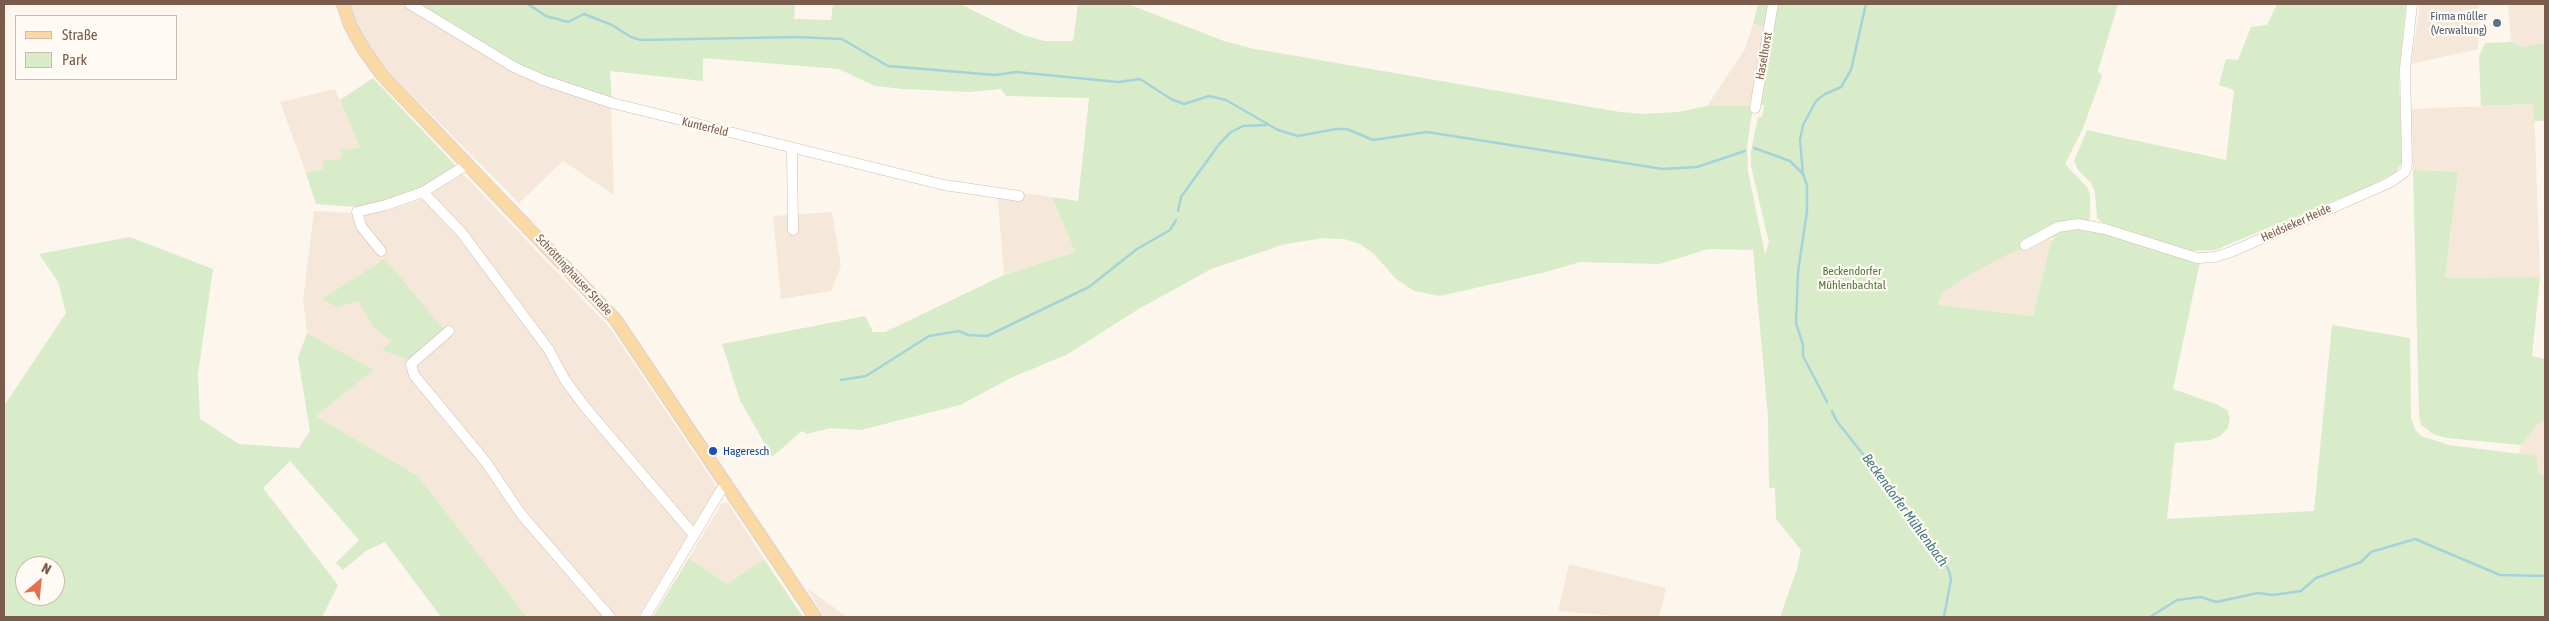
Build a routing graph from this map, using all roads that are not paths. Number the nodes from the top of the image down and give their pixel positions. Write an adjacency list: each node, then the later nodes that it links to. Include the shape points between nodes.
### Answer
1 (343, 4): 7 (main road, Schröttinghauser Straße, via 364,50 382,75)
2 (410, 4): 6 (street, Kunterfeld, via 543,80 612,103)
3 (1773, 4): 5 (street, Haselhorst)
4 (2412, 4): 11 (street, Heidsieker Heide, via 2406,69 2407,164 2405,172 2389,182 2215,257 2197,258 2105,229 2078,224 2058,227)
5 (1755, 108)
6 (792, 148): 9 (street, Kunterfeld, via 944,186); 10 (street)
7 (468, 164): 8 (street); 14 (main road, Schröttinghauser Straße, via 615,319)
8 (423, 192): 12 (street, via 386,206 356,212 361,226); 15 (street, via 462,233 549,350 585,407)
9 (1019, 196)
10 (793, 230)
11 (2024, 245)
12 (381, 251)
13 (449, 331): 16 (street, via 411,364 414,375 486,461 521,514)
14 (728, 485): 15 (street); 18 (main road, Schröttinghauser Straße)
15 (694, 535): 17 (street)
16 (610, 617)
17 (645, 617)
18 (816, 617)

